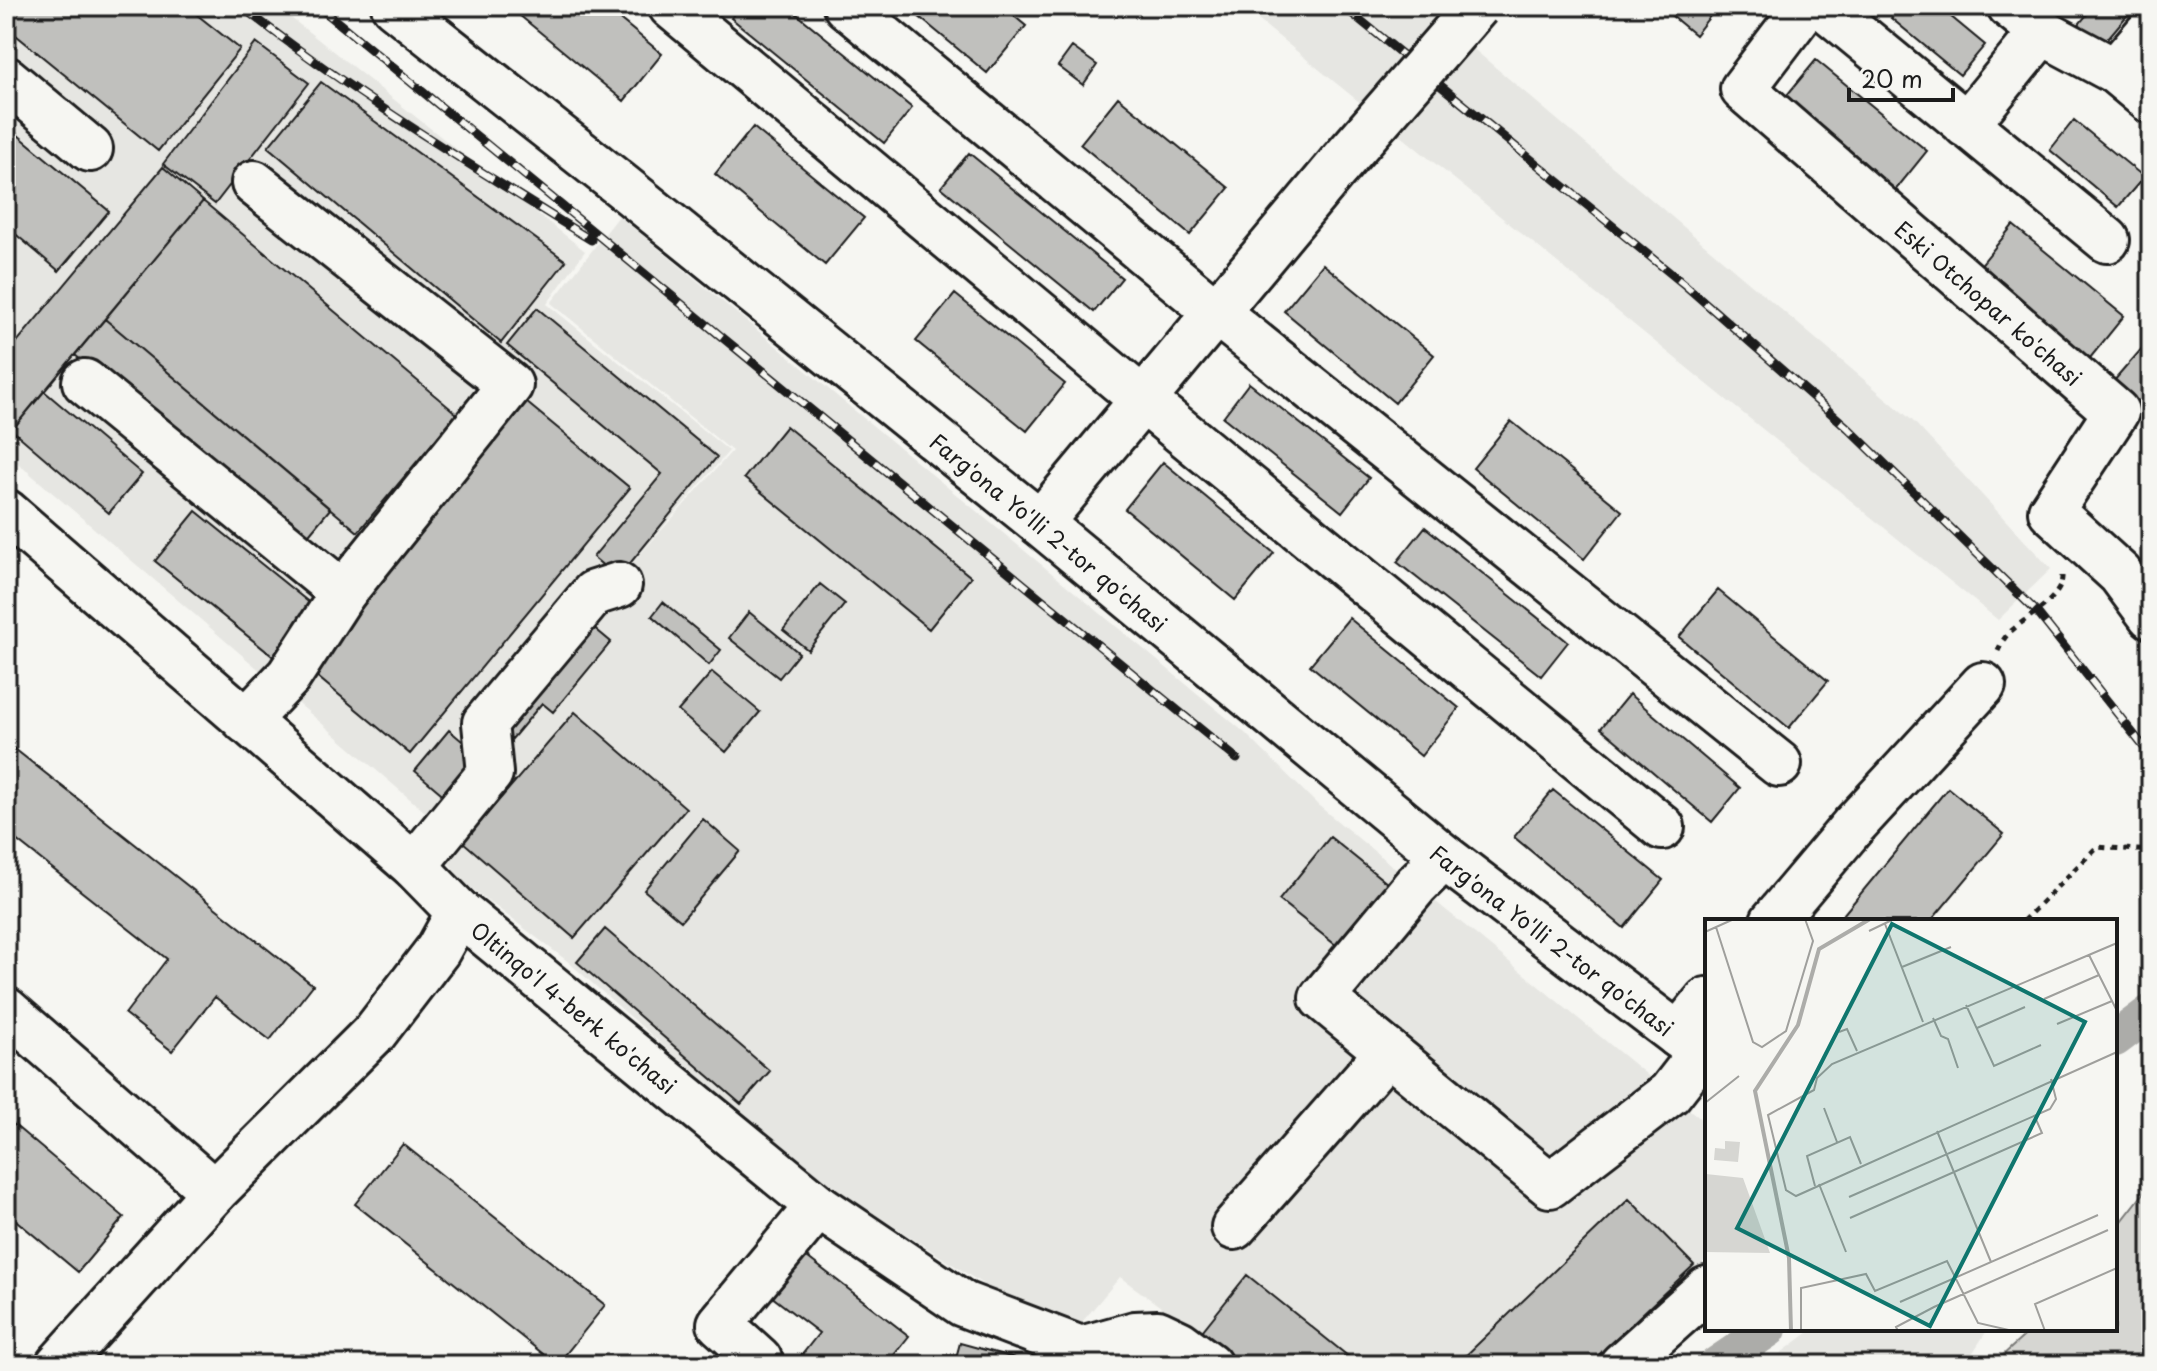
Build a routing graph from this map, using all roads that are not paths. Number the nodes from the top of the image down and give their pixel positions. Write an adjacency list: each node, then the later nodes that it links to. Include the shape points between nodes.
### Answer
1 (846, 6): 16 (street)
2 (1477, 6): 16 (street, bridge)
3 (1806, 6): 23 (street, Eski Otchopar ko'chasi, via 1743,89 2116,412 2051,511 2120,574)
4 (1823, 6): 12 (street)
5 (673, 7): 18 (street)
6 (420, 14): 20 (street, Farg'ona Yo'lli 2-tor qo'chasi, via 622,186)
7 (2026, 19): 9 (street); 12 (street)
8 (2151, 29): 9 (street)
9 (2115, 71): 11 (street)
10 (6, 79): 13 (street)
11 (2151, 101)
12 (1966, 125): 15 (street)
13 (90, 149)
14 (254, 183): 22 (street, via 510,385)
15 (2107, 240)
16 (1216, 312): 18 (street); 26 (street)
17 (85, 382): 22 (street)
18 (1143, 400): 20 (street); 27 (street)
19 (6, 512): 25 (street, Oltinqo'l 4-berk ko'chasi)
20 (1040, 523): 28 (street, Farg'ona Yo'lli 2-tor qo'chasi)
21 (619, 585): 29 (street, via 594,593 485,723 490,773)
22 (343, 593): 25 (street, via 289,676)
23 (2151, 616)
24 (1983, 685): 31 (street)
25 (246, 721): 29 (street, Oltinqo'l 4-berk ko'chasi)
26 (1779, 764)
27 (1662, 827)
28 (1444, 857): 34 (street, Farg'ona Yo'lli 2-tor qo'chasi); 35 (street, via 1322,998)
29 (414, 866): 30 (street, Oltinqo'l 4-berk ko'chasi)
30 (459, 912): 36 (street, via 438,950 375,1032); 37 (street, Oltinqo'l 4-berk ko'chasi)
31 (1775, 919)
32 (1705, 1008): 34 (street)
33 (6, 1010): 36 (street)
34 (1695, 1048): 35 (street, via 1670,1093 1550,1185)
35 (1388, 1052): 38 (street)
36 (214, 1192): 41 (street)
37 (818, 1206): 40 (street, via 720,1324); 42 (street, Oltinqo'l 4-berk ko'chasi, via 963,1304 1081,1349 1158,1333)
38 (1234, 1227)
39 (1705, 1291): 43 (street)
40 (759, 1359)
41 (58, 1365)
42 (1209, 1365)
43 (1622, 1365)

